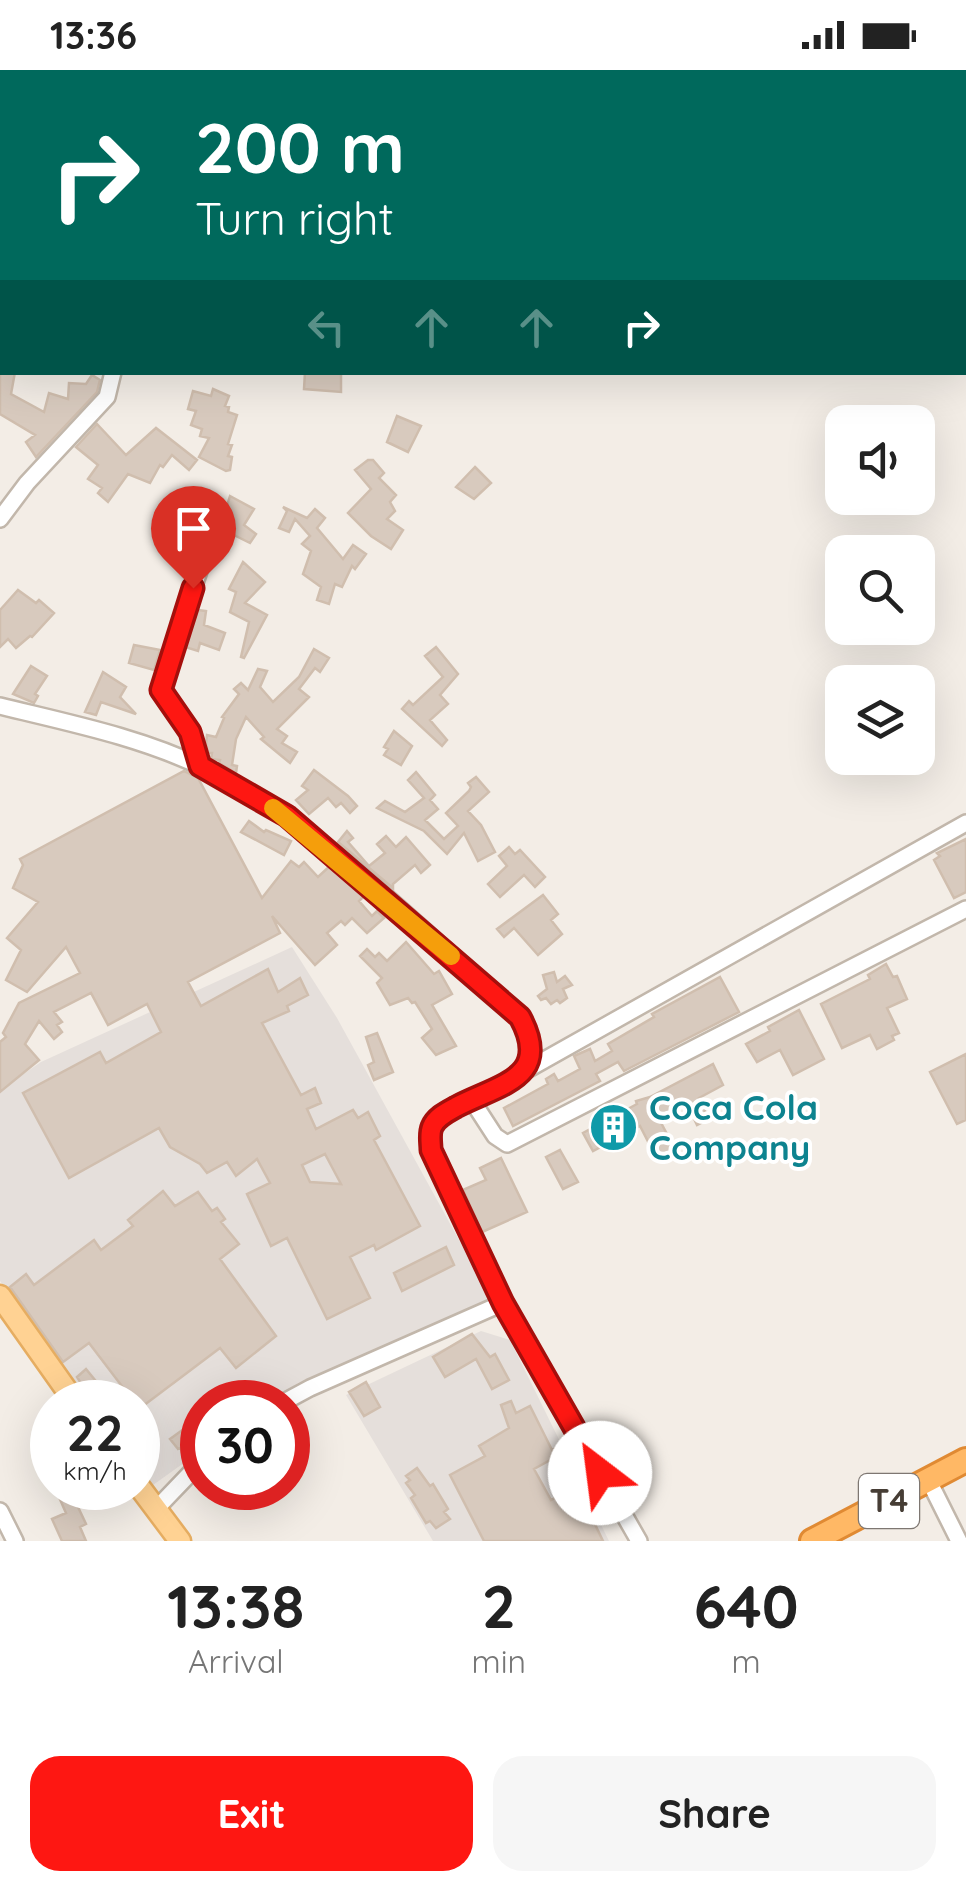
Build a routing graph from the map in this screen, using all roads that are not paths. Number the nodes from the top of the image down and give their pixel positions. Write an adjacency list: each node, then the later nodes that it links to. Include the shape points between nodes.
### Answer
1 (112, 375): 2 (street, via 107,397)
2 (0, 520)
3 (204, 556): 5 (street, via 161,684 190,732)
4 (0, 706): 5 (street, via 145,744)
5 (200, 766): 8 (street, via 287,816 520,1017 532,1054)
6 (966, 823): 8 (street)
7 (966, 909): 9 (street, via 507,1144)
8 (523, 1072): 9 (street)
9 (471, 1100): 11 (street, via 434,1122 431,1150)
10 (0, 1296): 12 (main road)
11 (503, 1303): 13 (street); 23 (street)
12 (59, 1380)
13 (310, 1388)
14 (966, 1460): 15 (highway, T4)
15 (929, 1481): 20 (street); 24 (highway, T4)
16 (180, 1483): 17 (street)
17 (160, 1504)
18 (0, 1510): 21 (street)
19 (157, 1510): 22 (main road)
20 (960, 1535)
21 (15, 1541)
22 (180, 1541)
23 (639, 1541)
24 (812, 1541)

